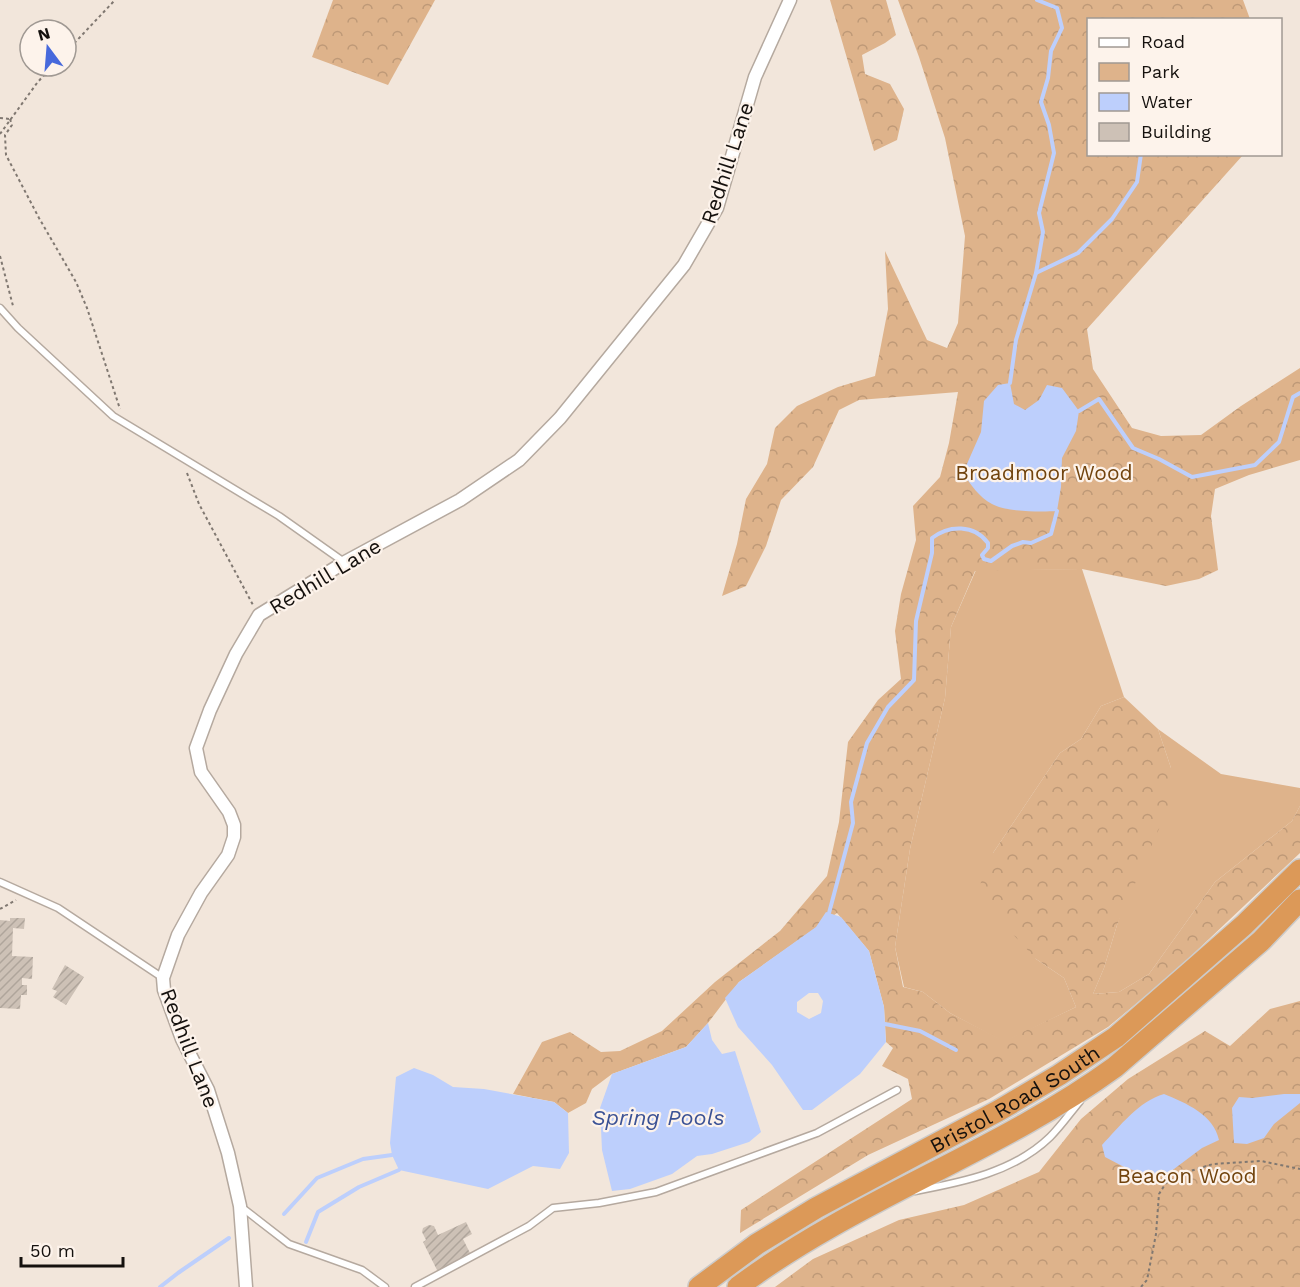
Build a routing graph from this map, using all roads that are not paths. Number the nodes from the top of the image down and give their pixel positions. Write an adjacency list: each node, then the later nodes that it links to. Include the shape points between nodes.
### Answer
1 (790, 0): 3 (street, Redhill Lane, via 754,77 717,208 684,265 560,418 519,460 460,500)
2 (0, 308): 3 (lane, via 113,416 279,516)
3 (345, 562): 7 (street, Redhill Lane, via 259,615 210,710 196,748 201,772 229,813 234,837 228,855 178,935)
4 (1300, 870): 15 (highway, Bristol Road South, via 1244,925 1116,1037 998,1111 816,1208 757,1244)
5 (0, 882): 7 (lane, via 58,908)
6 (1300, 900): 8 (highway, Bristol Road South, via 1261,941)
7 (163, 978): 11 (street, Redhill Lane, via 182,1039 208,1090)
8 (1097, 1080): 10 (highway, Bristol Road South, via 1045,1113); 10 (lane, via 1051,1136 1032,1152 981,1177)
9 (897, 1090): 14 (lane, via 817,1133 656,1192 553,1208 529,1226)
10 (885, 1197): 16 (highway, Bristol Road South, via 770,1263)
11 (240, 1206): 12 (street, Redhill Lane); 13 (lane, via 289,1244 362,1270)
12 (246, 1287)
13 (385, 1287)
14 (415, 1287)
15 (699, 1287)
16 (738, 1287)

